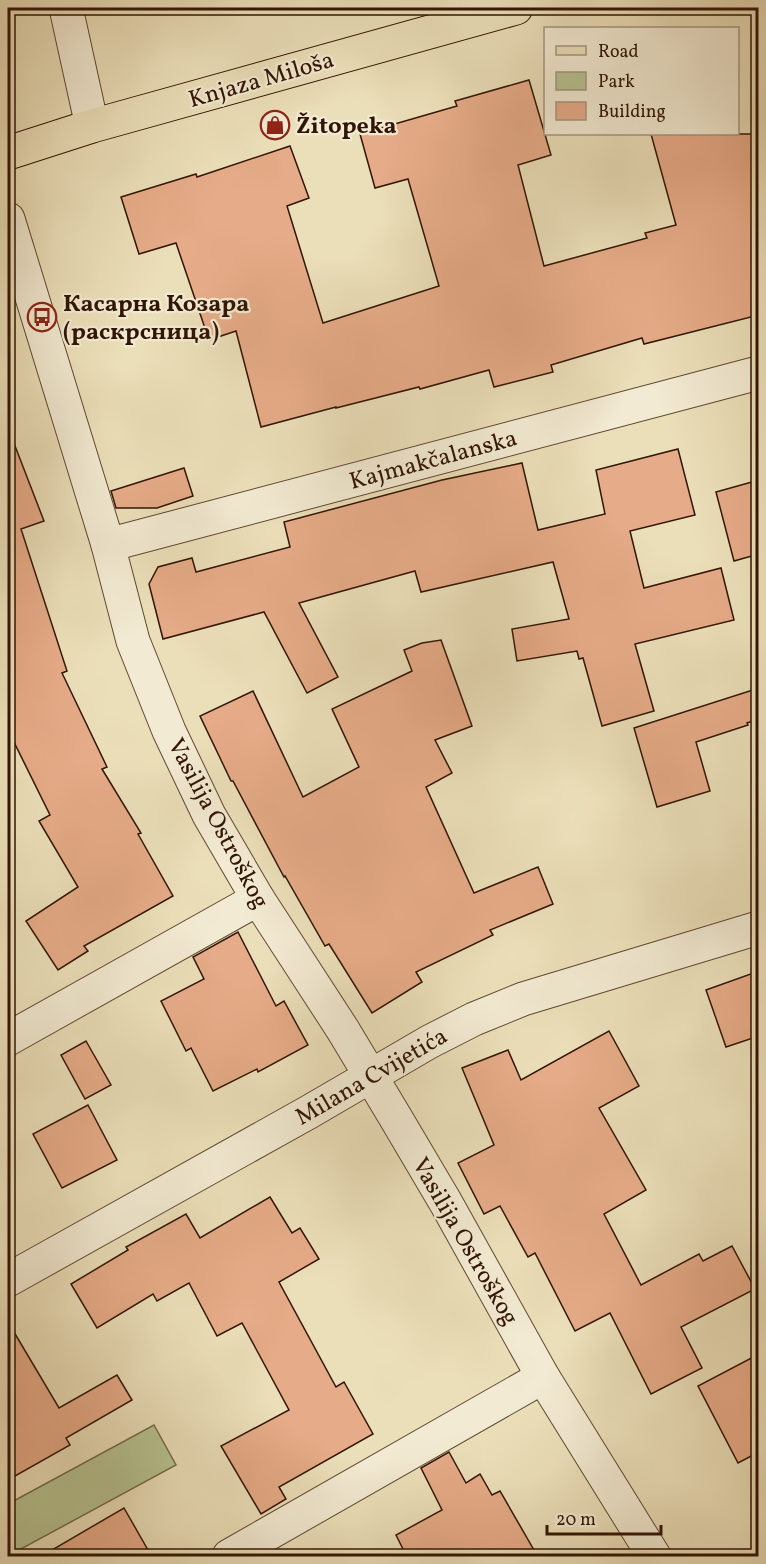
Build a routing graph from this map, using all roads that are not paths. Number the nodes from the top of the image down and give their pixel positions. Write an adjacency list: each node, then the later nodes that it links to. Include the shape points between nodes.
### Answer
1 (66, 8): 3 (street)
2 (516, 8): 3 (main road, Knjaza Miloša)
3 (92, 126): 4 (main road, Knjaza Miloša)
4 (8, 153)
5 (8, 219): 7 (street, Vasilija Ostroškog)
6 (759, 373): 7 (street, Kajmakčalanska)
7 (108, 545): 8 (street, Vasilija Ostroškog, via 133,641 169,731 209,815)
8 (258, 899): 10 (street); 11 (street, Vasilija Ostroškog)
9 (759, 928): 11 (street, Milana Cvijetića, via 523,999 474,1019)
10 (8, 1038)
11 (371, 1076): 12 (street, Milana Cvijetića); 13 (street, Vasilija Ostroškog)
12 (8, 1280)
13 (543, 1377): 14 (street); 15 (street, Vasilija Ostroškog)
14 (229, 1557)
15 (654, 1557)

